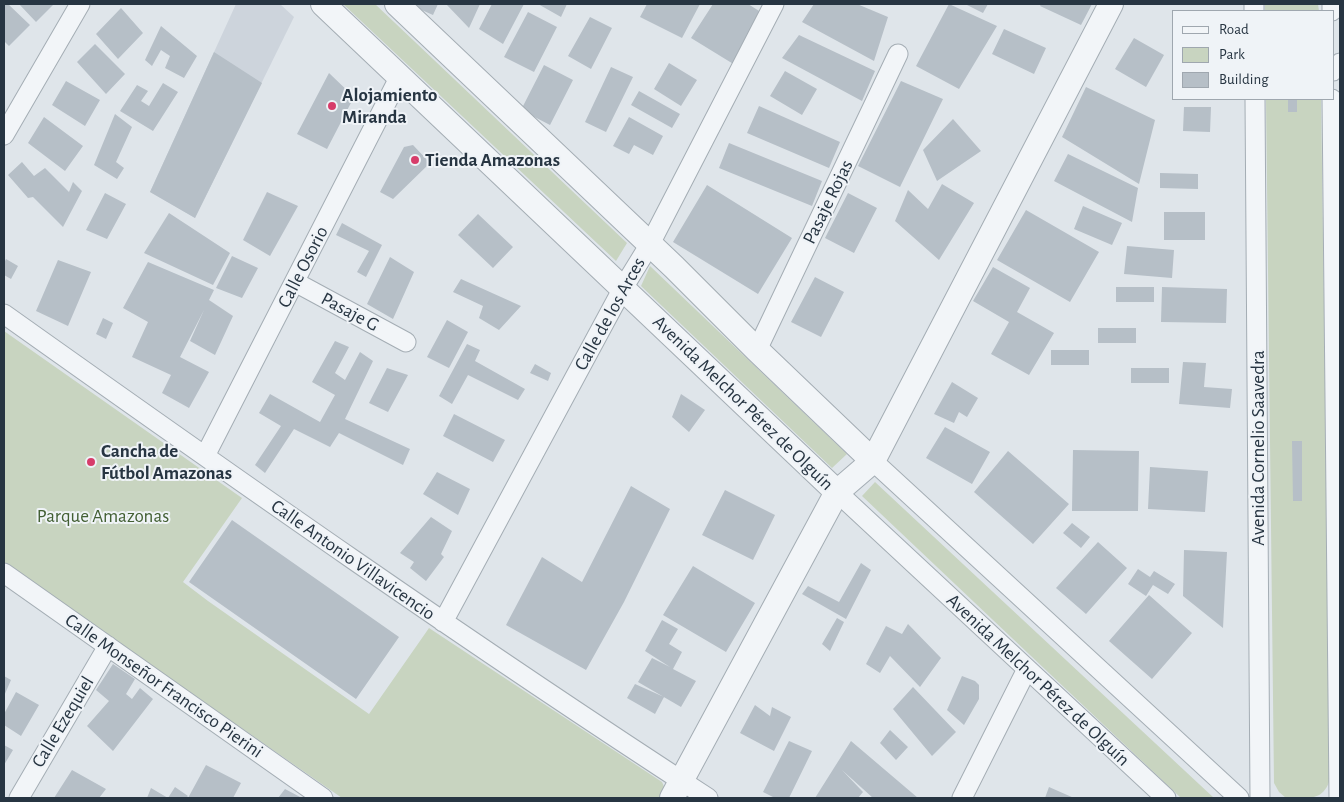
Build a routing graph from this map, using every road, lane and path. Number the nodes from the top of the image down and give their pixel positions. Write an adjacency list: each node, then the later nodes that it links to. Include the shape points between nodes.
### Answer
1 (80, 4): 10 (street)
2 (323, 4): 7 (street, Avenida Melchor Pérez de Olguín)
3 (397, 4): 11 (street)
4 (774, 4): 11 (street, Calle de los Arces)
5 (1111, 4): 18 (street)
6 (898, 54): 16 (street, Pasaje Rojas)
7 (400, 76): 12 (street, Calle Osorio); 13 (street, Avenida Melchor Pérez de Olguín)
8 (1255, 100): 31 (street, Avenida Cornelio Saavedra)
9 (1332, 100): 32 (street)
10 (4, 135)
11 (650, 244): 13 (street, Calle de los Arces); 16 (street)
12 (294, 282): 15 (street, Pasaje G); 17 (street, Calle Osorio)
13 (623, 288): 19 (street, Avenida Melchor Pérez de Olguín); 21 (street, Calle de los Arces)
14 (4, 314): 17 (street, Calle Antonio Villavicencio)
15 (406, 342)
16 (757, 350): 18 (street)
17 (205, 456): 21 (street, Calle Antonio Villavicencio)
18 (873, 461): 19 (street); 30 (street)
19 (837, 492): 23 (street, Avenida Melchor Pérez de Olguín); 24 (street)
20 (4, 573): 22 (street, Calle Monseñor Francisco Pierini)
21 (444, 622): 24 (street, Calle Antonio Villavicencio)
22 (108, 646): 25 (street, Calle Ezequiel); 26 (street, Calle Monseñor Francisco Pierini)
23 (1027, 669): 28 (street); 29 (street, Avenida Melchor Pérez de Olguín)
24 (677, 790): 27 (street, Calle Antonio Villavicencio)
25 (18, 798)
26 (323, 798)
27 (708, 798)
28 (962, 798)
29 (1166, 798)
30 (1238, 798)
31 (1260, 798)
32 (1340, 798)

